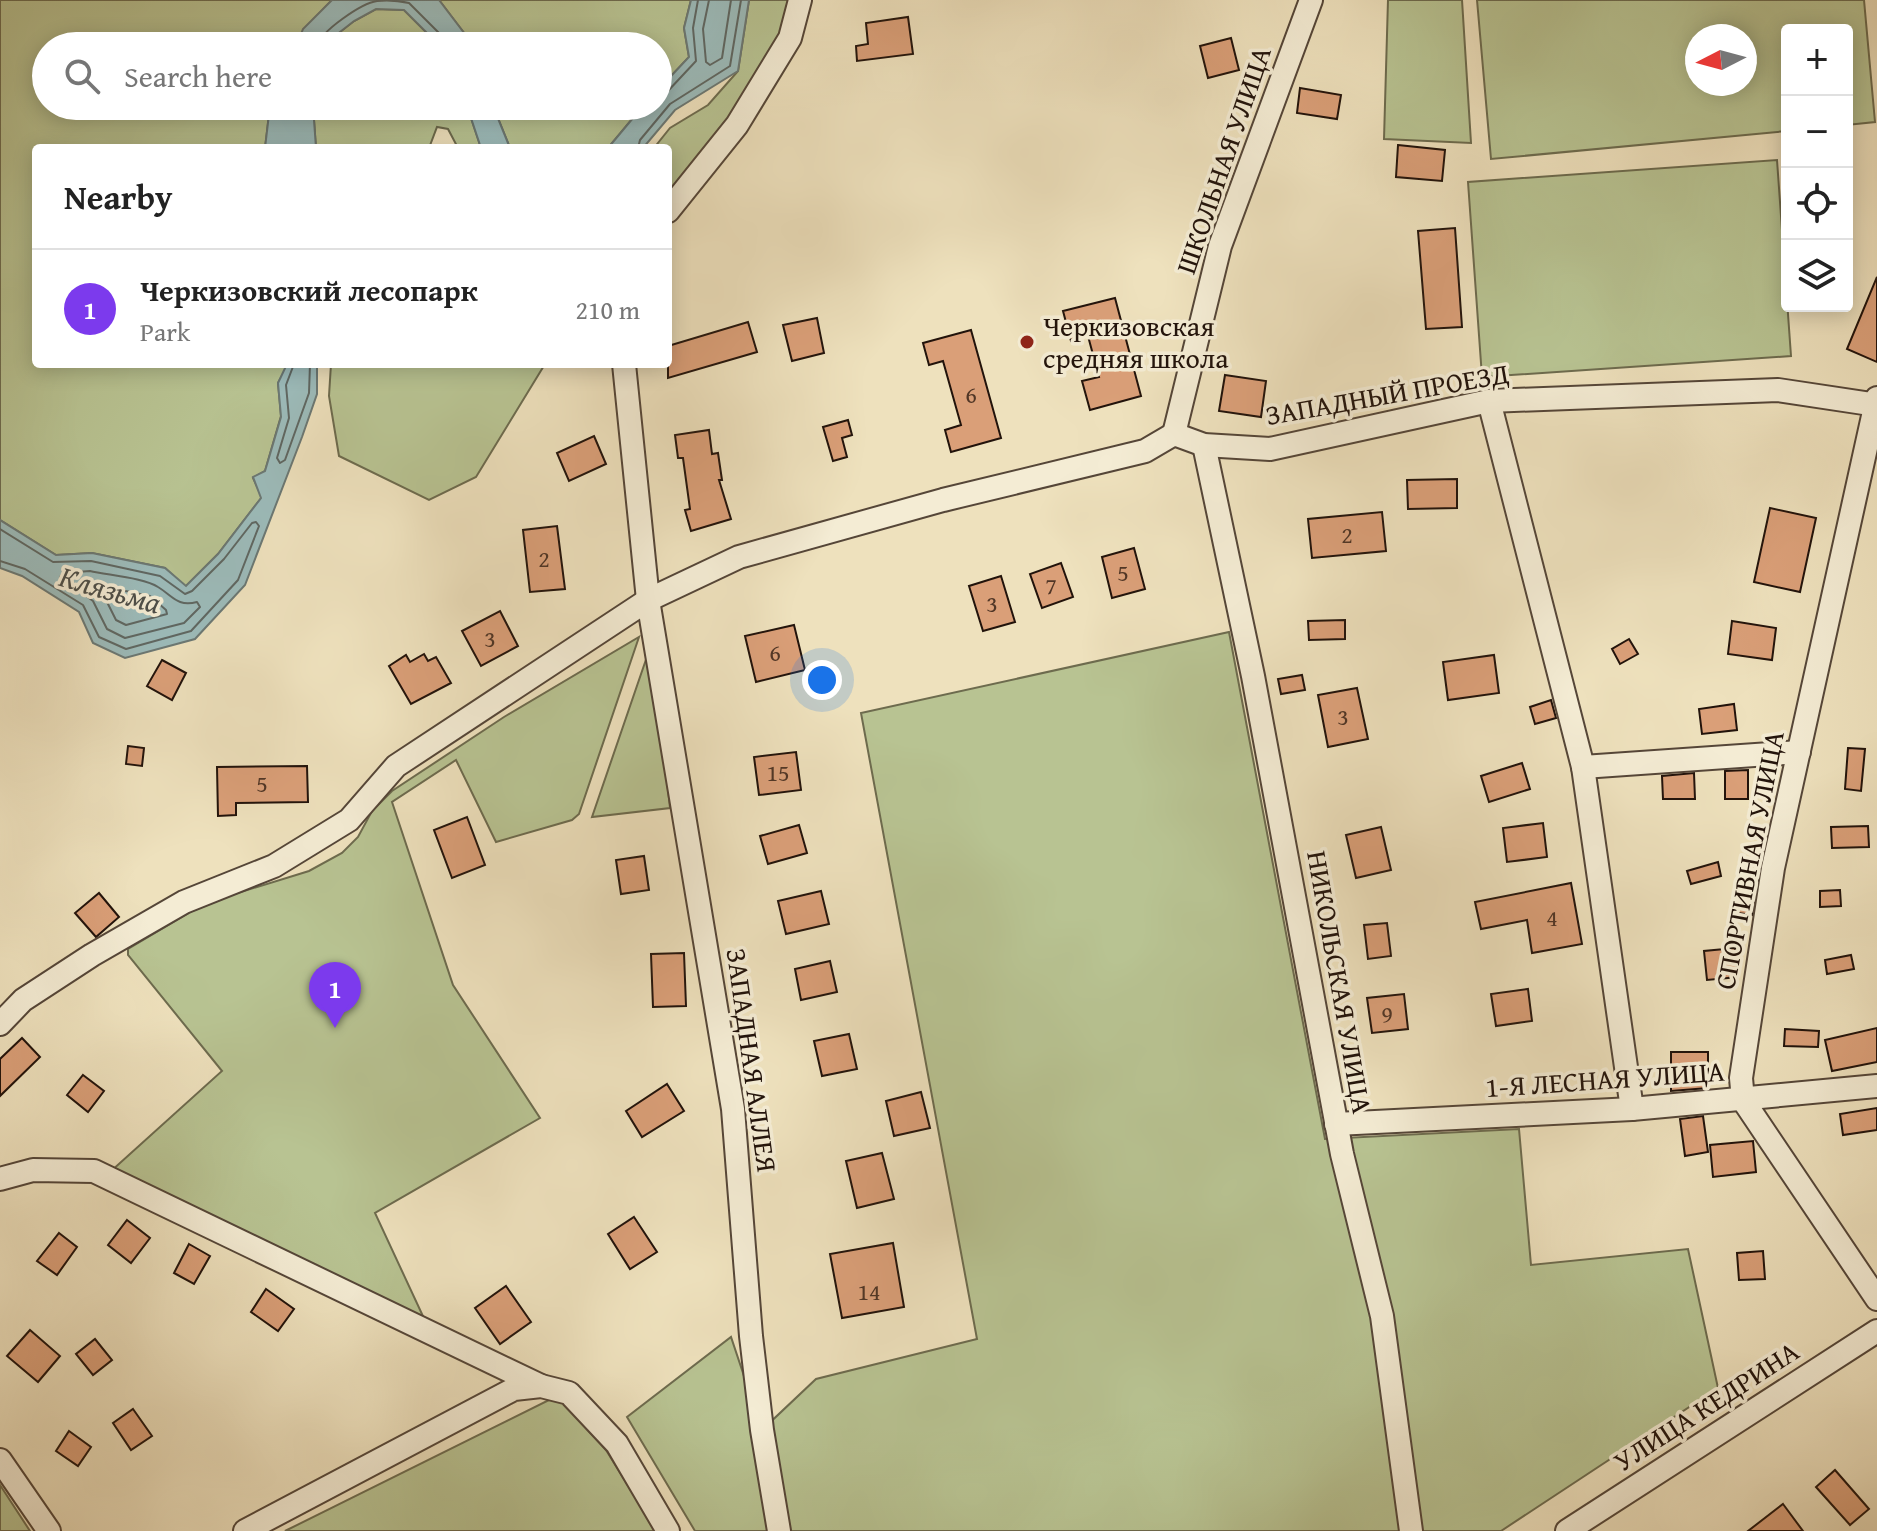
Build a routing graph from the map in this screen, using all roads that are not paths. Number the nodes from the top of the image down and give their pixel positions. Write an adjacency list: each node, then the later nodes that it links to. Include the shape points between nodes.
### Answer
1 (800, 0): 3 (street, via 790,38 737,125)
2 (1311, 0): 7 (street, ШКОЛЬНАЯ УЛИЦА, via 1220,246)
3 (672, 206)
4 (624, 368): 9 (street, ЗАПАДНАЯ АЛЛЕЯ)
5 (1489, 401): 6 (street, ЗАПАДНЫЙ ПРОЕЗД, via 1778,390); 8 (street, ЗАПАДНЫЙ ПРОЕЗД, via 1270,449); 11 (street)
6 (1876, 403): 10 (street, СПОРТИВНАЯ УЛИЦА)
7 (1174, 434): 8 (street, ЗАПАДНЫЙ ПРОЕЗД); 9 (street, via 1145,451 739,557)
8 (1204, 445): 16 (street, НИКОЛЬСКАЯ УЛИЦА, via 1253,676)
9 (648, 600): 12 (street, via 396,766 349,820 274,866 184,902 92,955 23,1000); 25 (street, ЗАПАДНАЯ АЛЛЕЯ, via 733,1109 751,1336)
10 (1799, 752): 11 (street); 14 (street, СПОРТИВНАЯ УЛИЦА, via 1773,868 1741,1078)
11 (1583, 767): 15 (street)
12 (0, 1024)
13 (1877, 1086): 14 (street, 1-Я ЛЕСНАЯ УЛИЦА)
14 (1743, 1100): 15 (street, 1-Я ЛЕСНАЯ УЛИЦА); 18 (street)
15 (1632, 1109): 16 (street, 1-Я ЛЕСНАЯ УЛИЦА)
16 (1336, 1124): 26 (street, НИКОЛЬСКАЯ УЛИЦА, via 1382,1316)
17 (0, 1179): 20 (street, via 33,1170 94,1171)
18 (1877, 1299)
19 (1877, 1331): 27 (street, УЛИЦА КЕДРИНА)
20 (541, 1386): 23 (street, via 514,1389); 24 (street, via 569,1393 617,1444)
21 (0, 1460): 22 (street)
22 (49, 1531)
23 (245, 1531)
24 (668, 1531)
25 (779, 1531)
26 (1411, 1531)
27 (1567, 1531)

